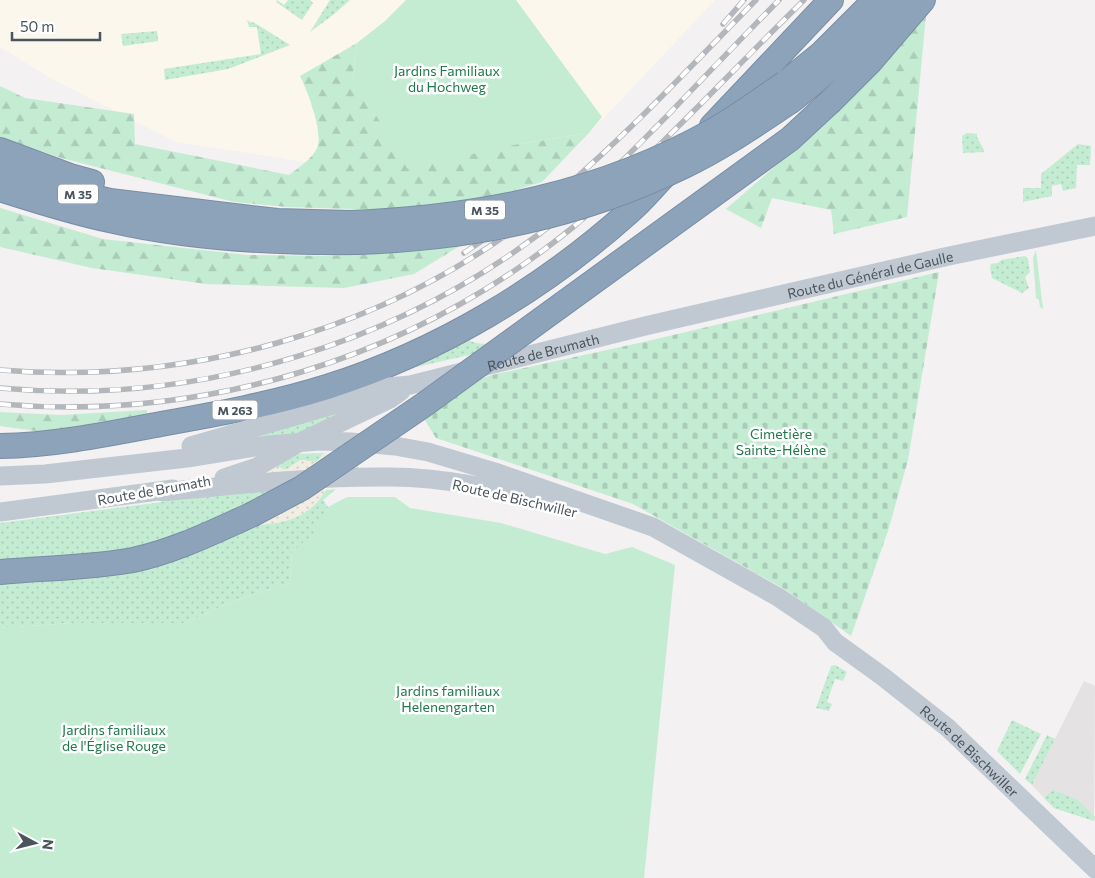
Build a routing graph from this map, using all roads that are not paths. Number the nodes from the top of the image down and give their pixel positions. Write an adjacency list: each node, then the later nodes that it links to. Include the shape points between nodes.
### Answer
1 (831, 0): 19 (highway, M 263, via 631,211 533,286 458,332 404,358 286,398 210,416 68,440)
2 (876, 0): 5 (highway, M 35)
3 (901, 0): 5 (highway, M 35, via 822,76)
4 (924, 0): 24 (highway, bridge, via 870,62 790,139 426,404 302,488)
5 (788, 92): 13 (highway, M 35, bridge, via 751,106 655,159 580,188 470,213 395,221)
6 (0, 150): 10 (highway, via 70,176 113,187)
7 (0, 172): 10 (highway, M 35, via 81,195)
8 (0, 189): 11 (highway, M 35)
9 (0, 198): 11 (highway)
10 (159, 208): 13 (highway, M 35)
11 (86, 215): 13 (highway, M 35, via 168,231 292,242)
12 (1095, 226): 14 (main road, Route du Général de Gaulle / M 263)
13 (353, 232)
14 (646, 326): 15 (main road, Route de Brumath / M 263)
15 (410, 385): 16 (main road, Route de Brumath / M 263, via 390,399); 20 (main road, Route de Brumath / M 263, via 387,387 240,433)
16 (343, 421): 17 (main road, Route de Brumath / M 263); 18 (main road, via 345,437)
17 (300, 442): 18 (main road, Route de Bischwiller); 20 (main road, Route de Brumath / M 263); 22 (main road, Route de Brumath / M 263, via 248,471)
18 (350, 442): 27 (main road, Route de Bischwiller, via 428,452 653,527 778,597 824,628)
19 (0, 446)
20 (112, 467): 21 (main road, Route de Brumath / M 263)
21 (0, 476)
22 (163, 492): 23 (main road, Route de Brumath / M 263); 27 (main road, Route de Bischwiller, via 282,481 390,477 486,488 640,532 772,605 818,637)
23 (0, 512)
24 (242, 519): 25 (highway, via 187,540 132,553 75,558); 26 (highway, via 160,553 133,560)
25 (0, 558)
26 (0, 572)
27 (835, 642): 28 (main road, Route de Bischwiller, via 948,728)
28 (1095, 869)

